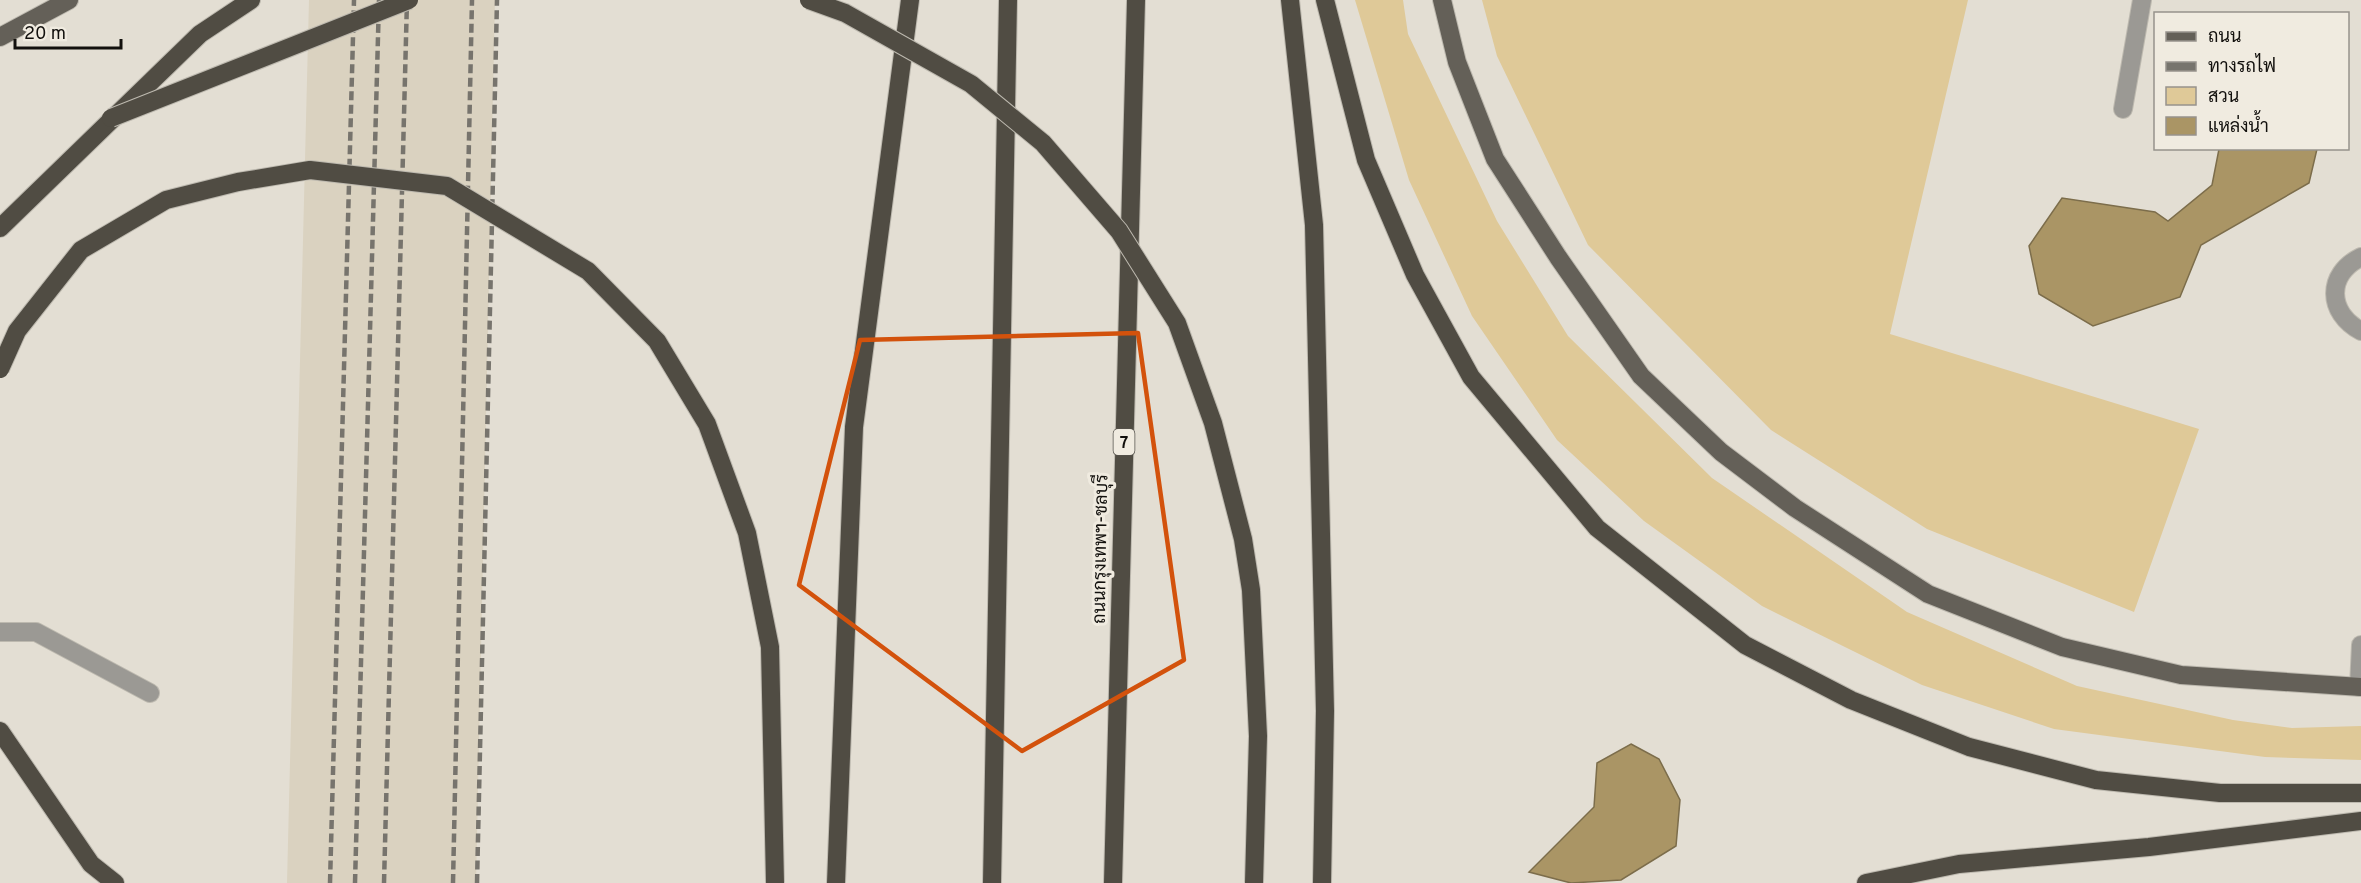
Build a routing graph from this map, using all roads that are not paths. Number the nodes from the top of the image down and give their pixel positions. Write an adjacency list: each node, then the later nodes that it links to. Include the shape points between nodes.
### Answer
1 (69, 0): 12 (main road)
2 (251, 0): 14 (highway, via 200,34)
3 (409, 0): 14 (highway, bridge)
4 (809, 0): 31 (highway, bridge, via 845,13 971,84 1043,142 1119,231 1177,323 1213,423 1243,539 1251,590 1257,736)
5 (910, 0): 28 (highway, via 854,427)
6 (1008, 0): 29 (highway)
7 (1136, 0): 30 (highway, ถนนกรุงเทพฯ-ชลบุรี / 7)
8 (1290, 0): 32 (highway, via 1314,225 1325,711)
9 (1325, 0): 24 (highway, via 1366,160 1415,275 1470,377 1597,528 1745,645 1851,700 1969,747 2096,780 2220,793)
10 (1442, 0): 21 (main road, via 1457,62 1496,159 1558,257 1641,376 1721,452 1795,508 1928,594 2062,647 2181,675)
11 (2142, 0): 13 (street)
12 (0, 37)
13 (2123, 109)
14 (111, 118): 15 (highway)
15 (0, 228)
16 (2361, 257): 17 (street, via 2343,270 2335,293 2343,317)
17 (2361, 331)
18 (0, 369): 27 (highway, bridge, via 17,331 81,250 166,200 310,170 447,186 588,271 657,341 707,424 747,533 770,647)
19 (0, 632): 22 (street, via 36,632)
20 (2361, 645): 21 (street)
21 (2360, 687)
22 (150, 693)
23 (0, 731): 26 (highway, via 91,864)
24 (2361, 793)
25 (2361, 821): 33 (highway, via 2149,847 1959,864)
26 (115, 883)
27 (775, 883)
28 (836, 883)
29 (992, 883)
30 (1113, 883)
31 (1254, 883)
32 (1322, 883)
33 (1866, 883)

